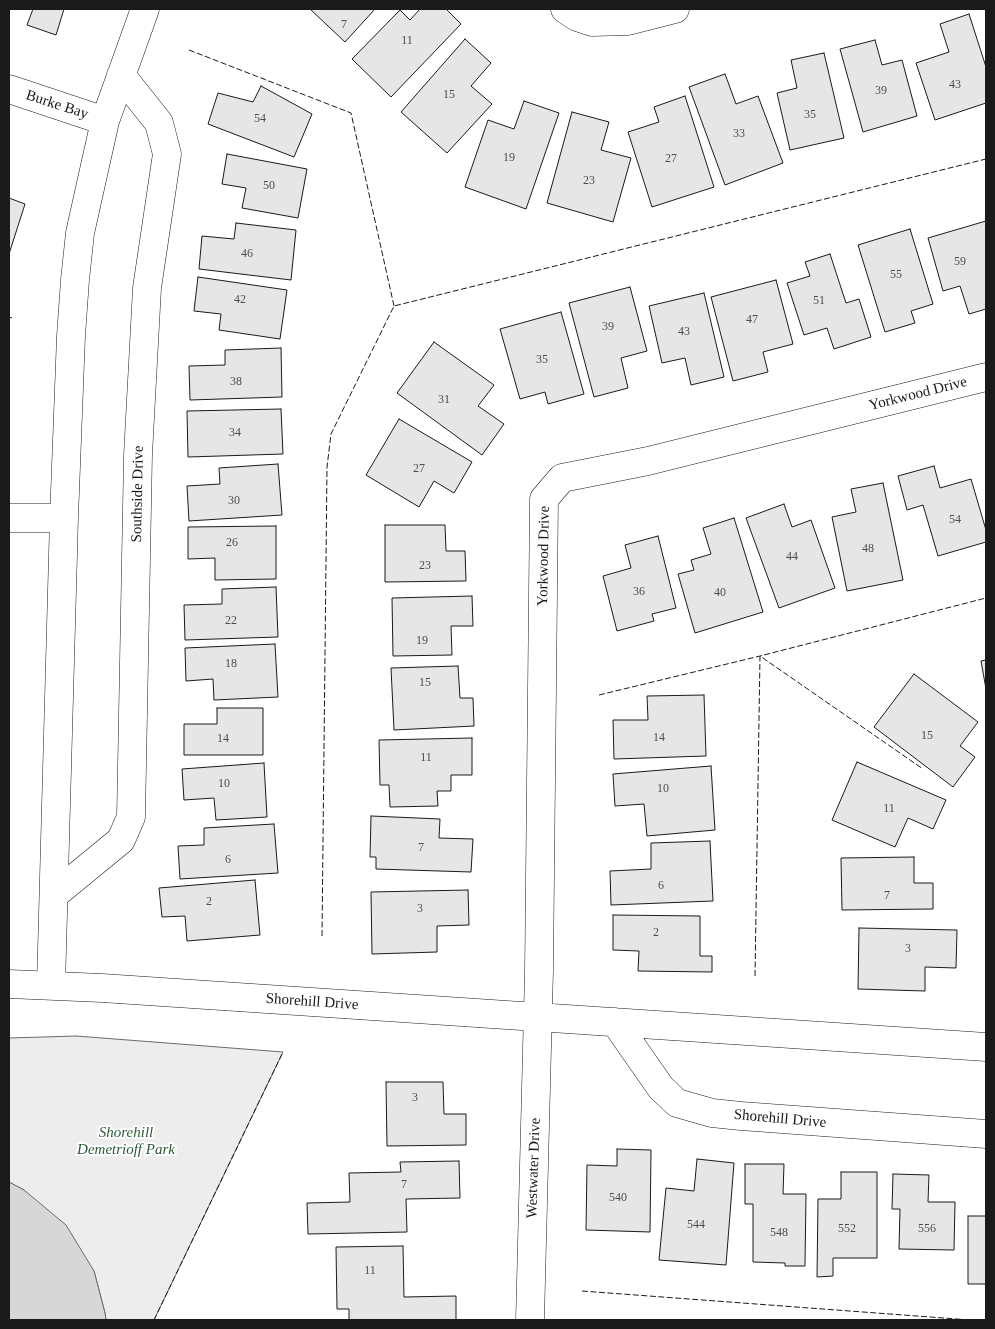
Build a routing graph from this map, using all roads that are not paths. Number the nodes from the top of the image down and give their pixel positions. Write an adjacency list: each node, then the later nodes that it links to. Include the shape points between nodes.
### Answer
1 (145, 9): 4 (street)
2 (565, 9): 3 (street, via 592,22 628,21)
3 (675, 9)
4 (121, 76): 6 (street); 10 (street, Southside Drive, via 159,123 167,154 147,288 138,455 131,817 121,840)
5 (9, 89): 6 (street, Burke Bay)
6 (105, 121): 9 (street, via 80,233 75,280)
7 (986, 377): 13 (street, Yorkwood Drive, via 648,461 562,478 544,499)
8 (9, 518): 9 (street)
9 (64, 518): 10 (street)
10 (54, 895): 12 (street)
11 (9, 984): 12 (street, Shorehill Drive)
12 (51, 985): 13 (street, Shorehill Drive)
13 (538, 1016): 14 (street, Shorehill Drive); 17 (street, Westwater Drive)
14 (615, 1022): 15 (street, Shorehill Drive); 16 (street, Shorehill Drive, via 661,1088 677,1103 712,1113 741,1116)
15 (986, 1047)
16 (986, 1134)
17 (530, 1320)

